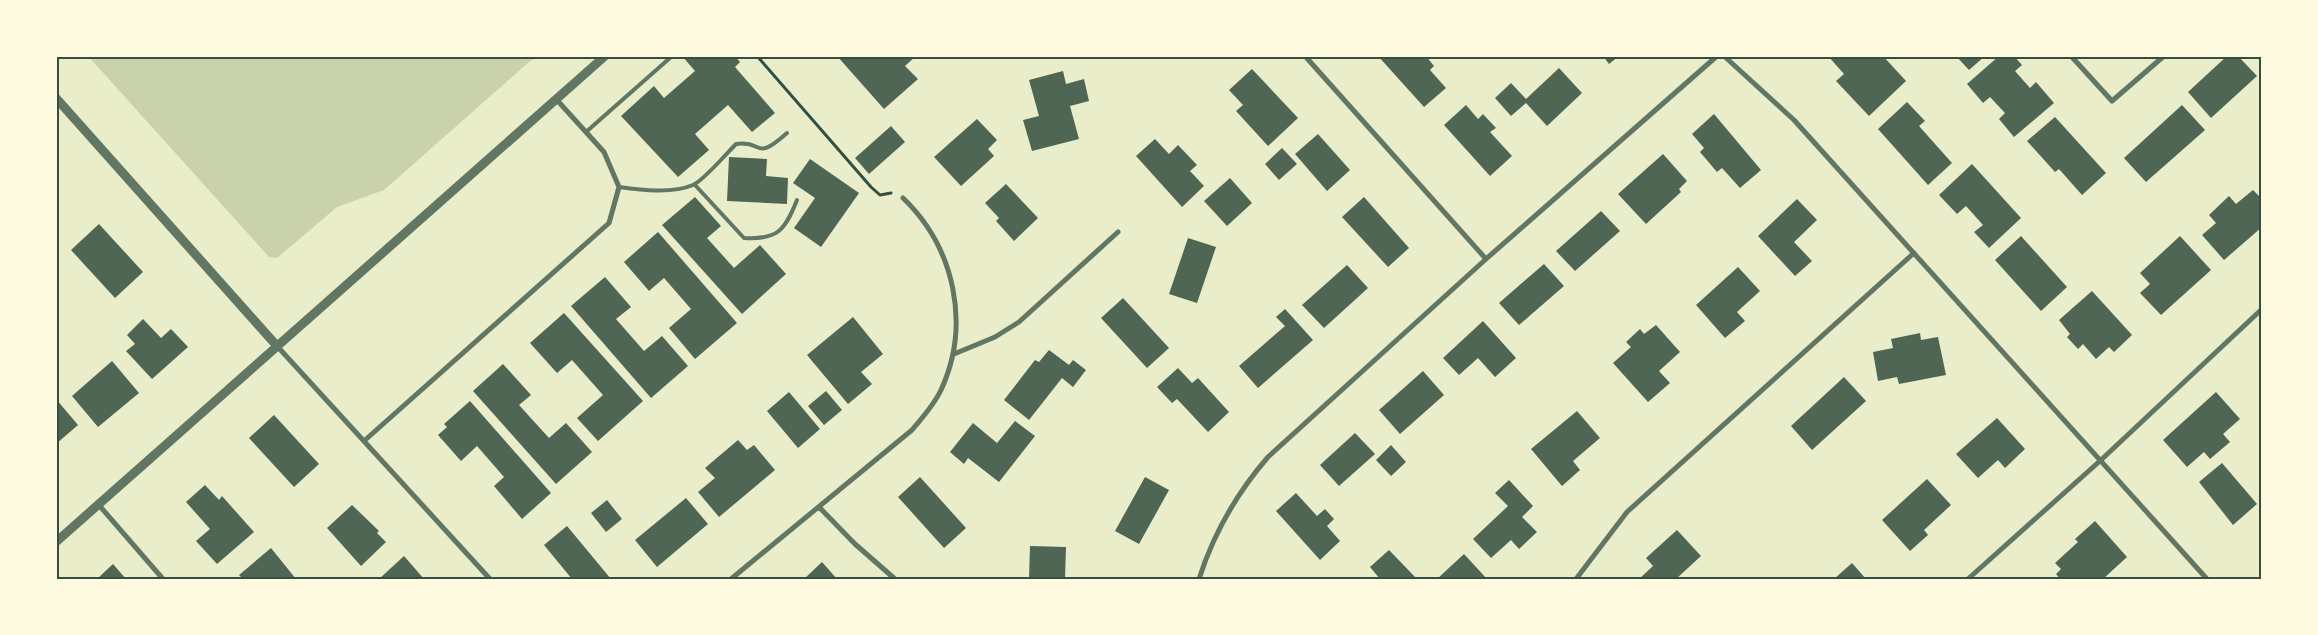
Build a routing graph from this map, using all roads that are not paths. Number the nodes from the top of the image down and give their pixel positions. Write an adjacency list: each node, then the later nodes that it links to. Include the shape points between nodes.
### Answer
1 (605, 56): 9 (street)
2 (1305, 56): 18 (street)
3 (1716, 56): 18 (street)
4 (1724, 56): 17 (street, via 1794,120)
5 (2072, 56): 6 (street, via 2112,101)
6 (2164, 56)
7 (671, 57): 10 (lane)
8 (56, 98): 20 (street)
9 (556, 99): 10 (street); 20 (street)
10 (586, 132): 13 (street, via 604,152)
11 (786, 133): 12 (lane, via 770,148 762,150 744,143 736,144)
12 (695, 185): 13 (lane, via 644,190); 15 (lane, via 744,238 772,236 782,230)
13 (619, 187): 22 (street, via 609,223)
14 (903, 198): 21 (street, via 933,234 949,268 955,296)
15 (797, 200)
16 (1118, 232): 21 (street, via 1020,322 995,337)
17 (1914, 253): 23 (street); 32 (street, via 1627,512)
18 (1486, 259): 31 (street, via 1268,457 1225,515 1208,549)
19 (2262, 309): 23 (street)
20 (278, 346): 22 (street); 24 (street)
21 (954, 354): 25 (street, via 940,391 912,430)
22 (364, 441): 28 (street)
23 (2101, 460): 33 (street); 34 (street)
24 (98, 504): 26 (street); 27 (street)
25 (820, 507): 29 (street); 30 (street)
26 (56, 542)
27 (162, 579)
28 (490, 579)
29 (731, 579)
30 (894, 579)
31 (1199, 579)
32 (1576, 579)
33 (1968, 579)
34 (2207, 579)

